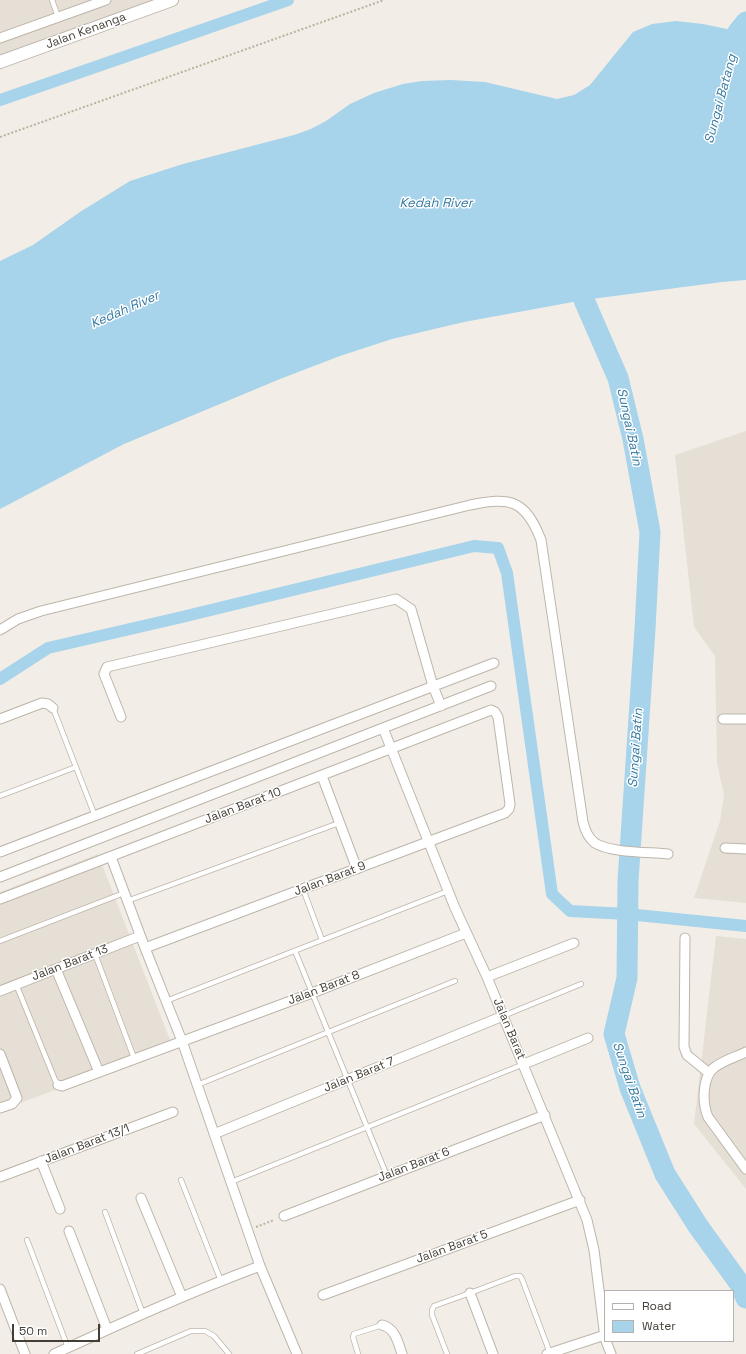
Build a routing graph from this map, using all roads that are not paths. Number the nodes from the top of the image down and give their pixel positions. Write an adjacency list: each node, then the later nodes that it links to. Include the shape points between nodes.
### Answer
1 (52, 0): 4 (lane)
2 (106, 0): 4 (street)
3 (172, 0): 6 (street, Jalan Kenanga)
4 (58, 17): 5 (street)
5 (0, 38)
6 (0, 62)
7 (0, 630): 29 (street, via 18,619 41,611 470,505 493,501 510,502 531,518 540,540 582,822 596,844 621,850)
8 (494, 663): 9 (street)
9 (433, 686): 11 (street); 13 (street, via 411,609 396,599 106,667 104,674); 23 (street)
10 (491, 686): 11 (street)
11 (441, 706): 17 (street)
12 (53, 708): 14 (street, via 42,703); 19 (lane)
13 (121, 717)
14 (0, 719)
15 (723, 719): 16 (street)
16 (746, 719)
17 (383, 728): 18 (street, Jalan Barat); 32 (street)
18 (391, 749): 20 (street, Jalan Barat 10); 22 (street, Jalan Barat 10, via 491,710 498,718); 25 (street, Jalan Barat)
19 (76, 767): 21 (lane); 23 (lane)
20 (322, 776): 24 (street); 30 (street, Jalan Barat 10)
21 (0, 796)
22 (510, 804): 25 (street, Jalan Barat 9, via 505,813)
23 (95, 816): 28 (street)
24 (339, 823): 31 (street); 35 (lane)
25 (428, 842): 31 (street, Jalan Barat 9); 34 (street, Jalan Barat)
26 (725, 848): 27 (street)
27 (746, 849)
28 (0, 852)
29 (668, 854)
30 (111, 857): 35 (street); 36 (street, Jalan Barat 10)
31 (357, 869): 33 (street, Jalan Barat 9)
32 (0, 878)
33 (303, 889): 40 (lane); 43 (street, Jalan Barat 9)
34 (448, 891): 37 (street, Jalan Barat); 40 (lane)
35 (126, 897): 38 (street); 41 (lane)
36 (0, 899)
37 (466, 933): 47 (street, Jalan Barat); 52 (street, Jalan Barat 8)
38 (140, 936): 43 (street); 45 (street, Jalan Barat 13)
39 (685, 938): 63 (street, via 684,1047 687,1055)
40 (322, 940): 44 (lane)
41 (0, 941)
42 (574, 943): 47 (street)
43 (145, 948): 53 (street)
44 (295, 951): 52 (lane); 53 (lane)
45 (95, 954): 46 (street, Jalan Barat 13); 60 (lane)
46 (56, 969): 49 (street, Jalan Barat 13); 62 (street)
47 (487, 977): 54 (street, Jalan Barat)
48 (455, 981): 55 (lane)
49 (16, 984): 51 (street, Jalan Barat 13); 65 (lane)
50 (581, 984): 54 (lane)
51 (0, 991)
52 (312, 994): 55 (lane); 57 (street, Jalan Barat 8)
53 (165, 1001): 57 (street)
54 (503, 1016): 61 (street, Jalan Barat); 64 (street, Jalan Barat 7)
55 (328, 1032): 64 (lane); 66 (lane)
56 (588, 1038): 61 (street)
57 (182, 1042): 60 (street, Jalan Barat 8); 66 (street)
58 (746, 1052): 63 (street, via 722,1062)
59 (0, 1054): 67 (street, via 17,1098 12,1104)
60 (134, 1058): 62 (street, Jalan Barat 8)
61 (524, 1064): 69 (street, Jalan Barat); 70 (lane)
62 (98, 1072): 65 (street, Jalan Barat 8, via 62,1086)
63 (709, 1073): 73 (street, via 704,1091 704,1109)
64 (348, 1080): 70 (lane); 71 (street, Jalan Barat 7)
65 (58, 1085)
66 (197, 1085): 71 (street)
67 (0, 1108)
68 (174, 1112): 72 (street, Jalan Barat 13/1)
69 (545, 1115): 74 (street, Jalan Barat 6); 79 (street, Jalan Barat)
70 (367, 1127): 74 (lane); 77 (lane)
71 (214, 1134): 77 (street)
72 (42, 1161): 75 (street, Jalan Barat 13/1); 80 (street)
73 (746, 1169)
74 (387, 1176): 82 (street, Jalan Barat 6)
75 (0, 1177)
76 (182, 1180): 86 (lane)
77 (232, 1182): 85 (street)
78 (141, 1198): 90 (street)
79 (580, 1200): 89 (street, Jalan Barat 5); 94 (street, Jalan Barat, via 594,1250)
80 (60, 1209)
81 (105, 1212): 91 (lane)
82 (284, 1216)
83 (69, 1231): 93 (street)
84 (27, 1240): 97 (lane)
85 (260, 1266): 86 (street); 103 (street)
86 (220, 1281): 90 (street)
87 (0, 1289): 99 (street)
88 (470, 1293): 98 (lane, via 520,1276); 106 (lane, via 434,1306 432,1310); 107 (street)
89 (323, 1295)
90 (182, 1297): 91 (street)
91 (143, 1314): 93 (street)
92 (382, 1325): 104 (lane, via 354,1334 352,1337); 105 (street, via 392,1330)
93 (107, 1329): 97 (street)
94 (604, 1329)
95 (604, 1337): 98 (street)
96 (607, 1342): 108 (street, Jalan Barat)
97 (68, 1348): 100 (street)
98 (549, 1353)
99 (25, 1354)
100 (54, 1354)
101 (137, 1354): 102 (lane, via 191,1331 205,1331 214,1336)
102 (229, 1354)
103 (297, 1354)
104 (358, 1354)
105 (402, 1354)
106 (447, 1354)
107 (493, 1354)
108 (611, 1354)

